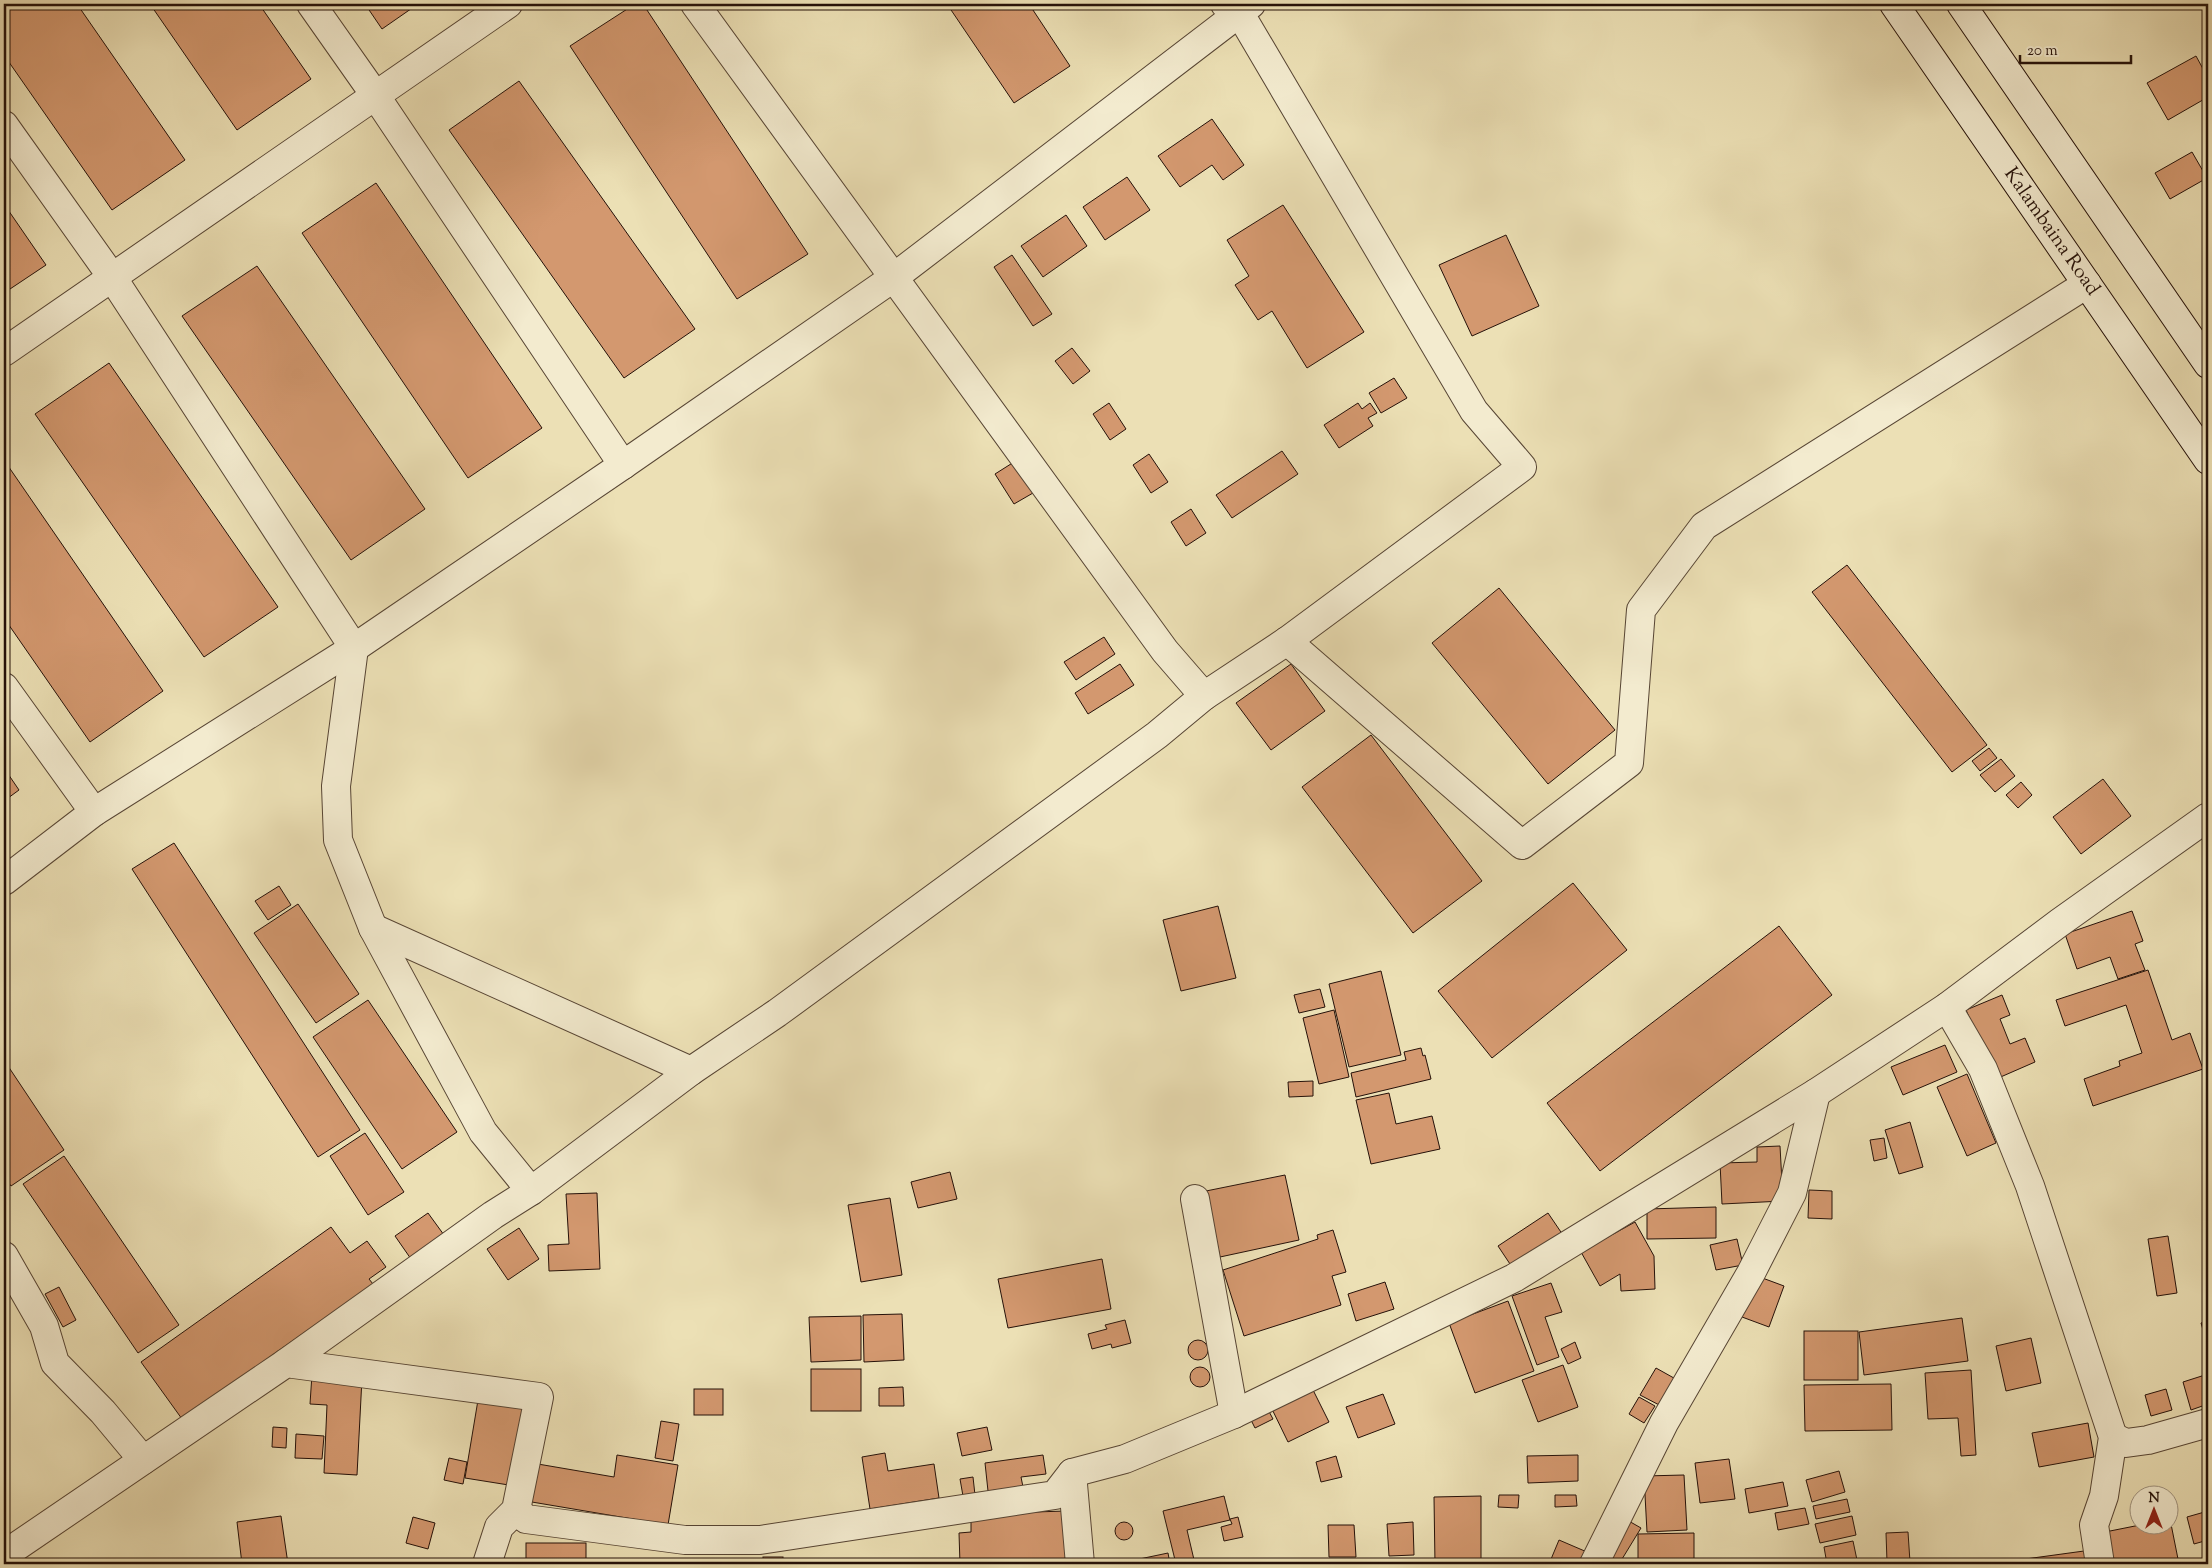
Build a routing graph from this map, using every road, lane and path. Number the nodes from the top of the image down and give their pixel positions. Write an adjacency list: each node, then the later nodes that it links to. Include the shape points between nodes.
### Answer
1 (311, 4): 7 (street)
2 (508, 4): 7 (street)
3 (1894, 4): 11 (street, Kalambaina Road)
4 (1961, 4): 13 (street)
5 (705, 6): 10 (street)
6 (1238, 6): 10 (street); 16 (street, via 1474,411 1522,467)
7 (375, 94): 9 (street); 15 (street)
8 (4, 124): 9 (street)
9 (112, 277): 12 (street); 17 (street)
10 (893, 278): 15 (street); 19 (street, via 1165,651)
11 (2087, 284): 14 (street, Kalambaina Road); 16 (street, via 1704,526 1641,610 1629,763 1522,845)
12 (4, 352)
13 (2208, 364)
14 (2208, 460)
15 (623, 465): 17 (street)
16 (1287, 641): 19 (street)
17 (354, 648): 20 (street); 23 (street, via 336,786 338,840)
18 (4, 687): 20 (street)
19 (1204, 696): 25 (street, via 1157,735 777,1013)
20 (94, 812): 22 (street)
21 (2208, 817): 24 (street)
22 (4, 881)
23 (372, 928): 25 (street); 27 (street, via 483,1132)
24 (1947, 1006): 26 (street); 33 (street, via 1983,1069 2024,1170)
25 (691, 1071): 27 (street)
26 (1816, 1093): 31 (street, via 1514,1278); 40 (street, via 1792,1193 1751,1273 1664,1423)
27 (531, 1191): 30 (street)
28 (1195, 1199): 31 (street)
29 (4, 1256): 34 (street, via 44,1326 55,1363 103,1412)
30 (286, 1363): 34 (street); 36 (street, via 539,1397)
31 (1234, 1414): 35 (street, via 1125,1460)
32 (2208, 1423): 33 (street, via 2126,1444)
33 (2112, 1437): 41 (street, via 2104,1496 2094,1525)
34 (143, 1460): 37 (street)
35 (1072, 1473): 36 (street, via 1055,1495 760,1540 685,1540 526,1519); 39 (street)
36 (516, 1510): 38 (street, via 499,1527)
37 (4, 1555)
38 (487, 1564)
39 (1080, 1564)
40 (1594, 1564)
41 (2100, 1564)

